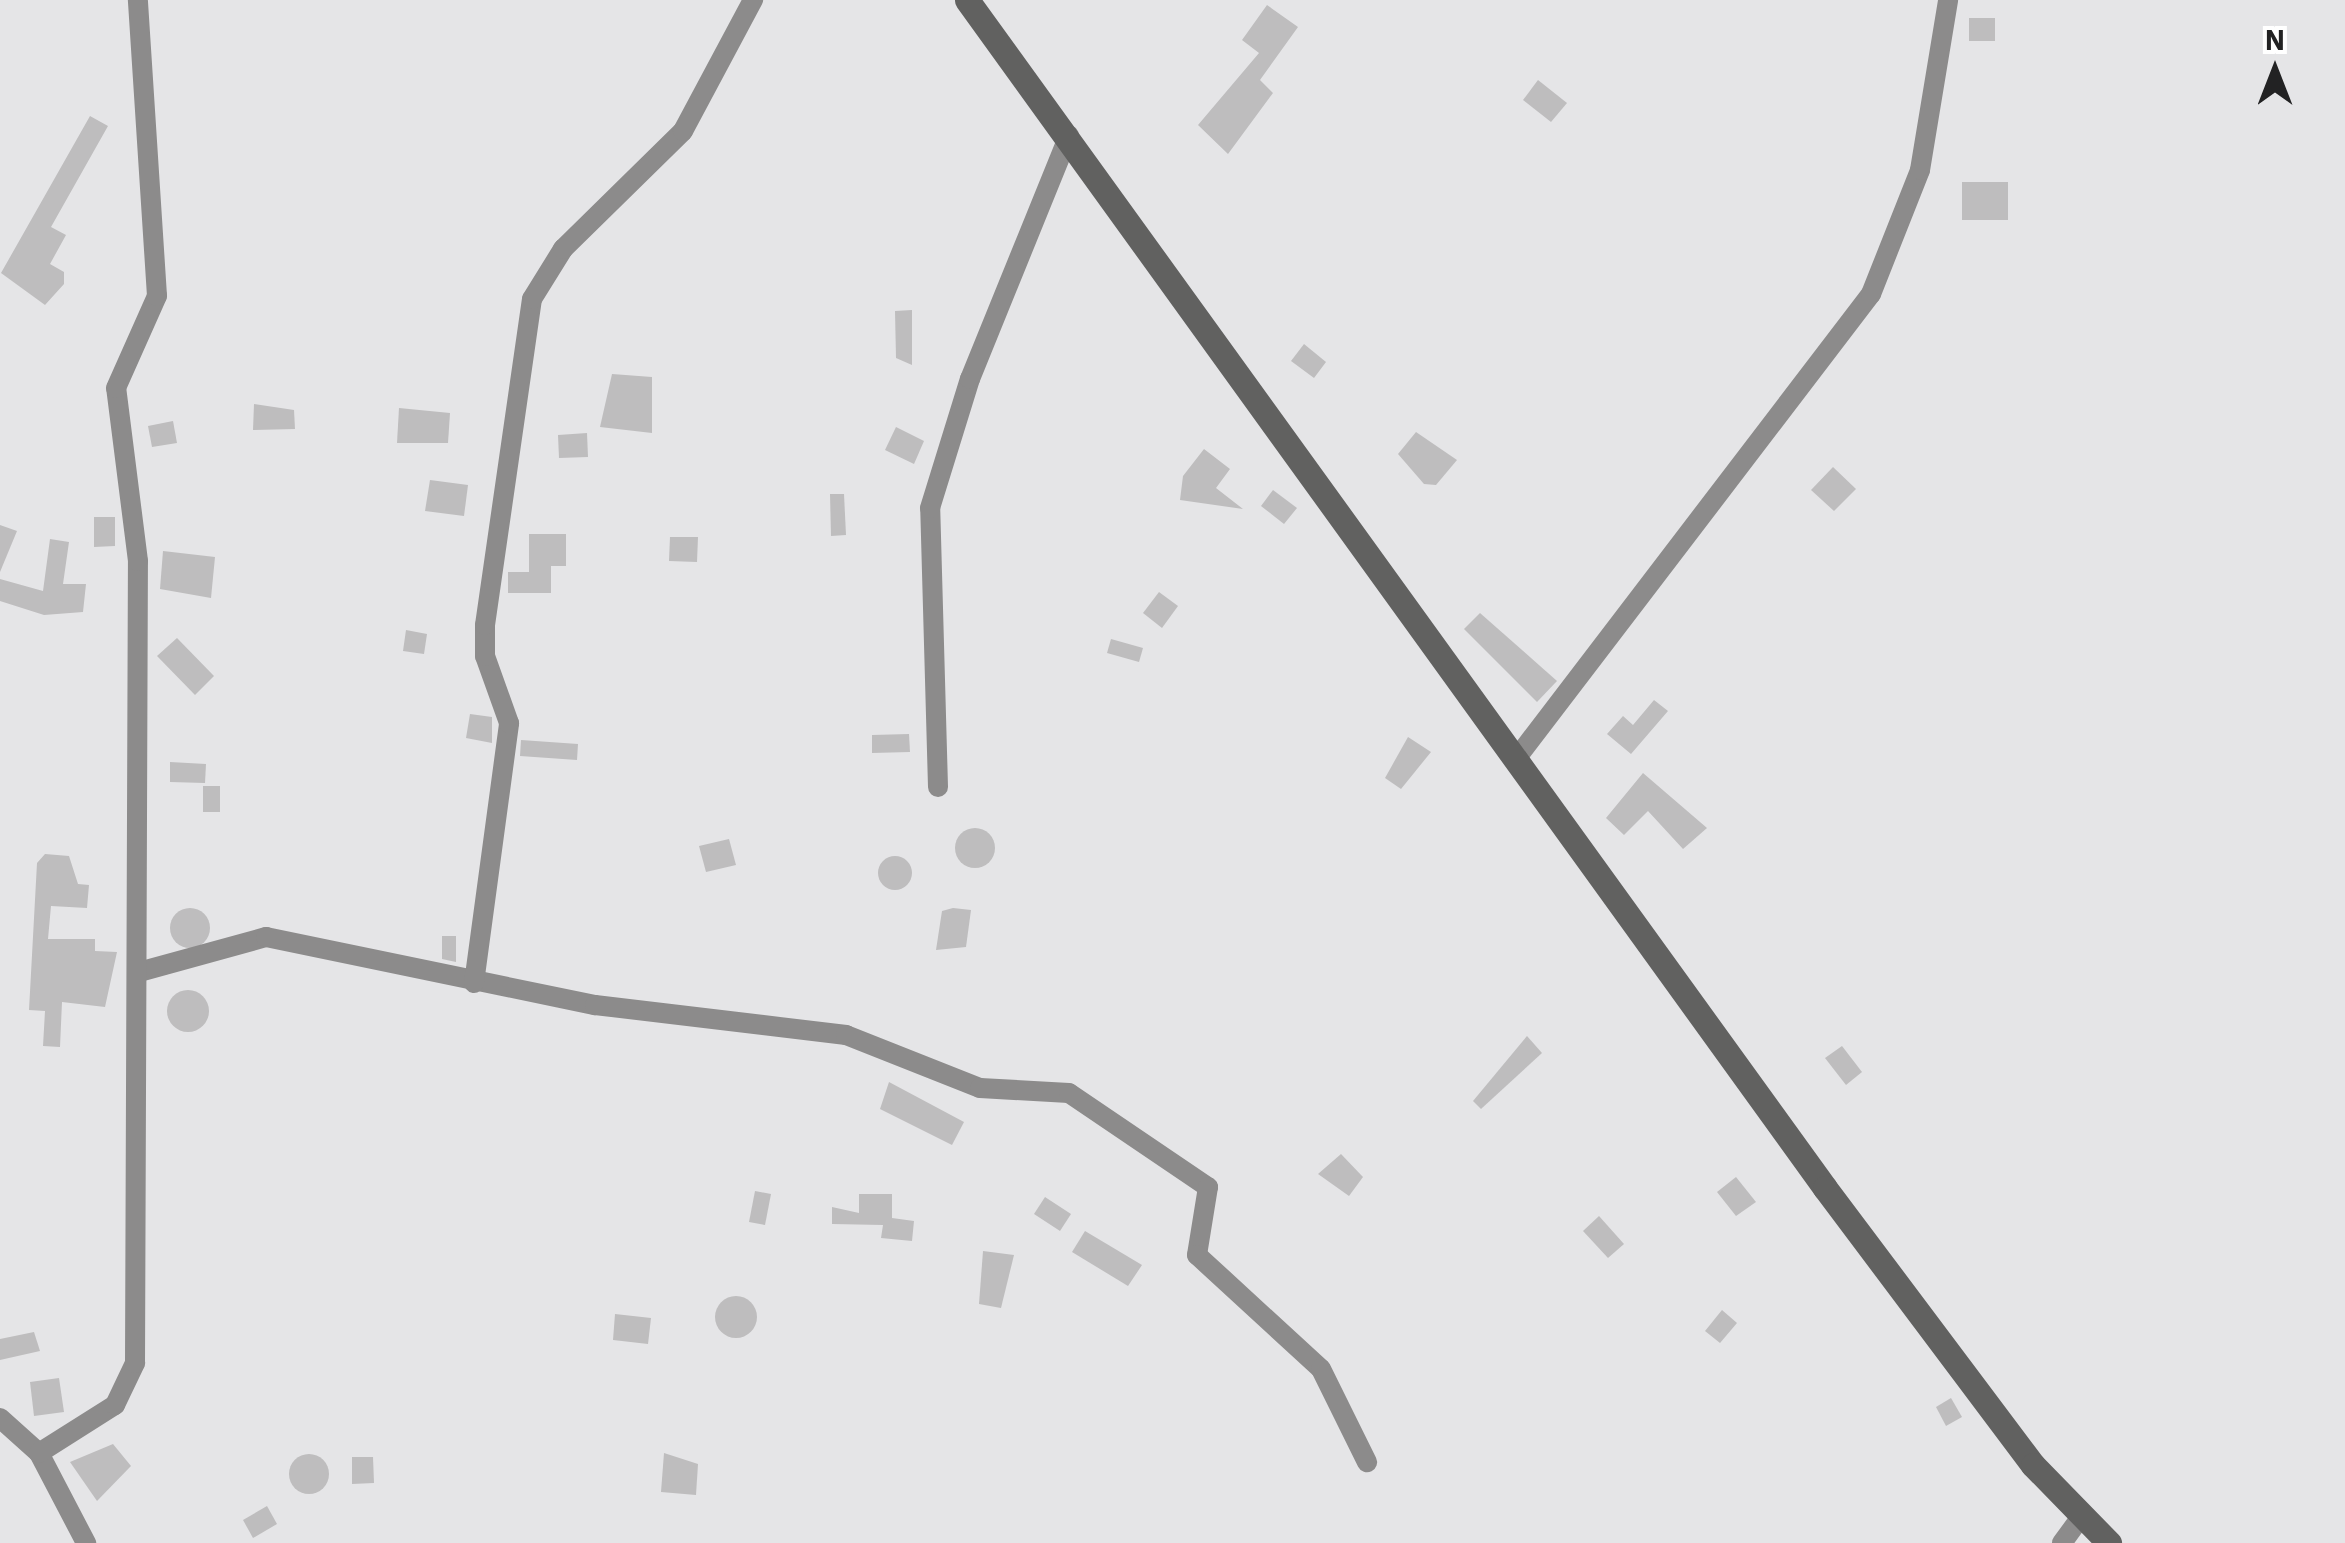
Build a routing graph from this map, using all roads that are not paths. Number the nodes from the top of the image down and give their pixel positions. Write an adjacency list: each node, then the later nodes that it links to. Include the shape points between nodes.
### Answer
1 (138, 0): 8 (street, via 157,296 116,388 138,561)
2 (753, 0): 9 (street, via 683,131 563,249 532,300 485,625 485,656 509,723)
3 (967, 0): 5 (main road)
4 (1948, 0): 6 (street, via 1920,170 1880,278)
5 (1069, 135): 6 (main road); 7 (street, via 970,378 930,508)
6 (1520, 755): 13 (main road, via 1825,1188 2033,1465)
7 (938, 787)
8 (139, 972): 9 (street, via 266,937); 11 (street, via 130,1065 139,1197 133,1378 115,1404)
9 (474, 983): 12 (street, via 846,1035 980,1088 1068,1093 1208,1187 1198,1255 1321,1369)
10 (0, 1418): 11 (street)
11 (39, 1452): 14 (street)
12 (1366, 1462)
13 (2083, 1514): 15 (street); 16 (main road)
14 (86, 1543)
15 (2062, 1543)
16 (2109, 1543)

